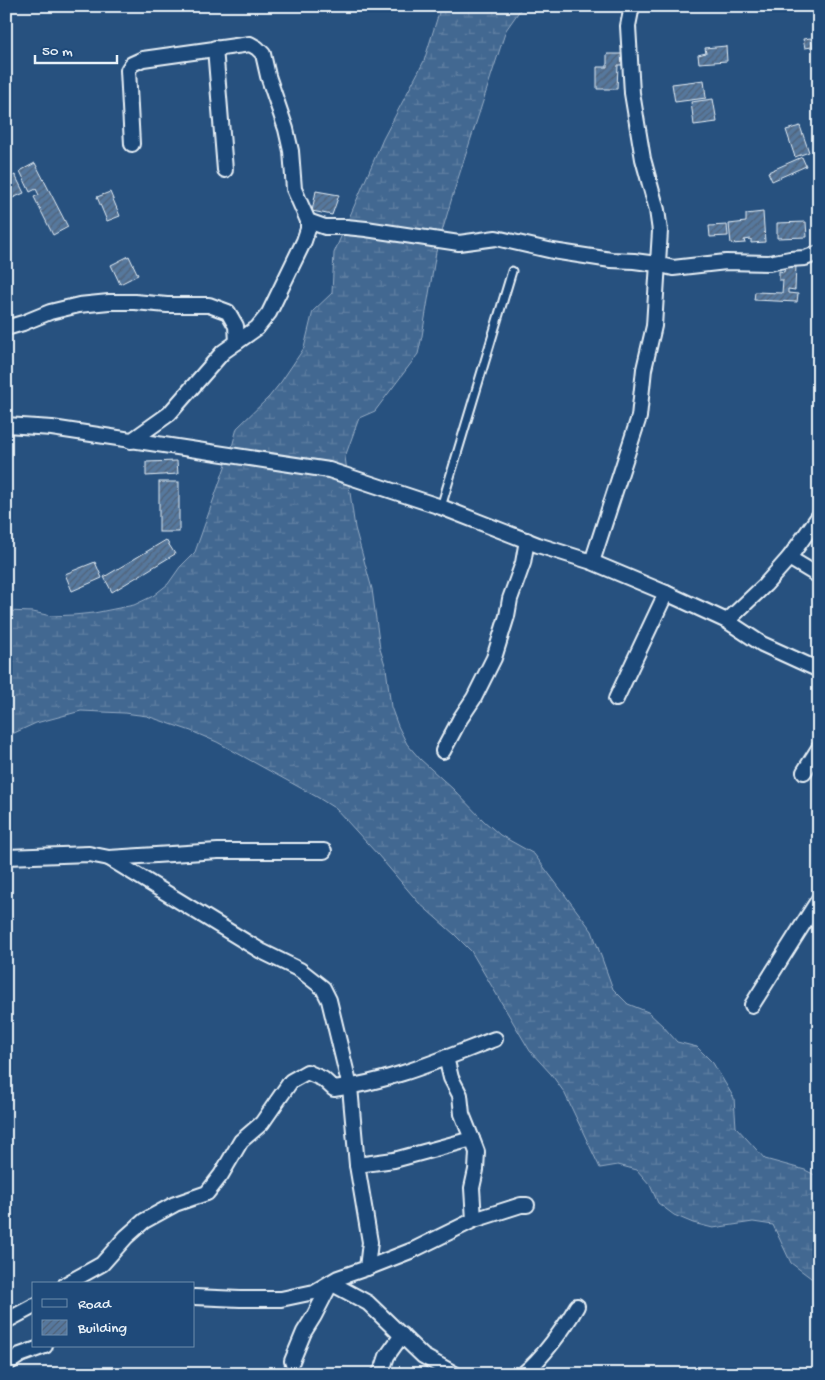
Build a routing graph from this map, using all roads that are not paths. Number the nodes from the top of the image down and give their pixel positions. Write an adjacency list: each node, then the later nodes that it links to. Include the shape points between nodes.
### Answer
1 (632, 6): 7 (street, via 628,26 632,93 643,159 657,210 660,231)
2 (215, 48): 3 (street, via 143,59 132,64 128,70); 4 (street); 5 (street, via 250,44 263,54 288,136 294,188)
3 (132, 144)
4 (225, 170)
5 (308, 221): 7 (street, via 325,227 366,229 459,243 496,238 553,252); 10 (street, via 304,240 269,313 257,328)
6 (819, 253): 7 (street, via 769,263 726,262 673,268)
7 (657, 264): 17 (street, via 654,326 644,368 639,417)
8 (512, 271): 13 (lane)
9 (6, 328): 10 (street, via 80,305 109,302 209,305 228,312 236,326)
10 (237, 342): 12 (street, via 223,352 169,414)
11 (6, 425): 12 (street, via 52,428)
12 (131, 440): 13 (street, via 330,470)
13 (441, 507): 15 (street)
14 (819, 516): 16 (street)
15 (527, 540): 17 (street); 24 (street, via 494,658)
16 (789, 558): 18 (street); 20 (street)
17 (592, 562): 19 (street)
18 (819, 576)
19 (666, 593): 20 (street); 22 (street)
20 (727, 621): 21 (street, via 762,644)
21 (819, 670)
22 (616, 699)
23 (819, 748): 25 (street)
24 (443, 751)
25 (804, 772)
26 (324, 850): 28 (street, via 218,851)
27 (6, 857): 28 (street, via 89,854)
28 (109, 858): 33 (street, via 261,951 300,970 323,988 329,1000)
29 (819, 899): 30 (street)
30 (752, 1005)
31 (495, 1039): 32 (street)
32 (446, 1057): 33 (street, via 407,1072); 34 (street)
33 (350, 1087): 35 (street); 39 (street, via 334,1089 323,1079 307,1072 290,1081 262,1123 242,1141 207,1193 175,1204 144,1221 102,1264)
34 (472, 1139): 35 (street, via 394,1160); 37 (street, via 476,1152 472,1188)
35 (357, 1165): 38 (street, via 370,1242)
36 (527, 1205): 37 (street)
37 (474, 1220): 38 (street)
38 (367, 1268): 40 (street)
39 (70, 1282)
40 (331, 1283): 41 (street, via 314,1292 281,1299); 45 (street, via 368,1303); 47 (street)
41 (195, 1297)
42 (577, 1306): 52 (street, via 568,1322)
43 (32, 1307): 44 (street)
44 (6, 1321)
45 (402, 1335): 50 (street); 51 (street, via 423,1356)
46 (39, 1348): 48 (street)
47 (292, 1361)
48 (6, 1363): 49 (street)
49 (12, 1374)
50 (379, 1374)
51 (455, 1374)
52 (523, 1374)

